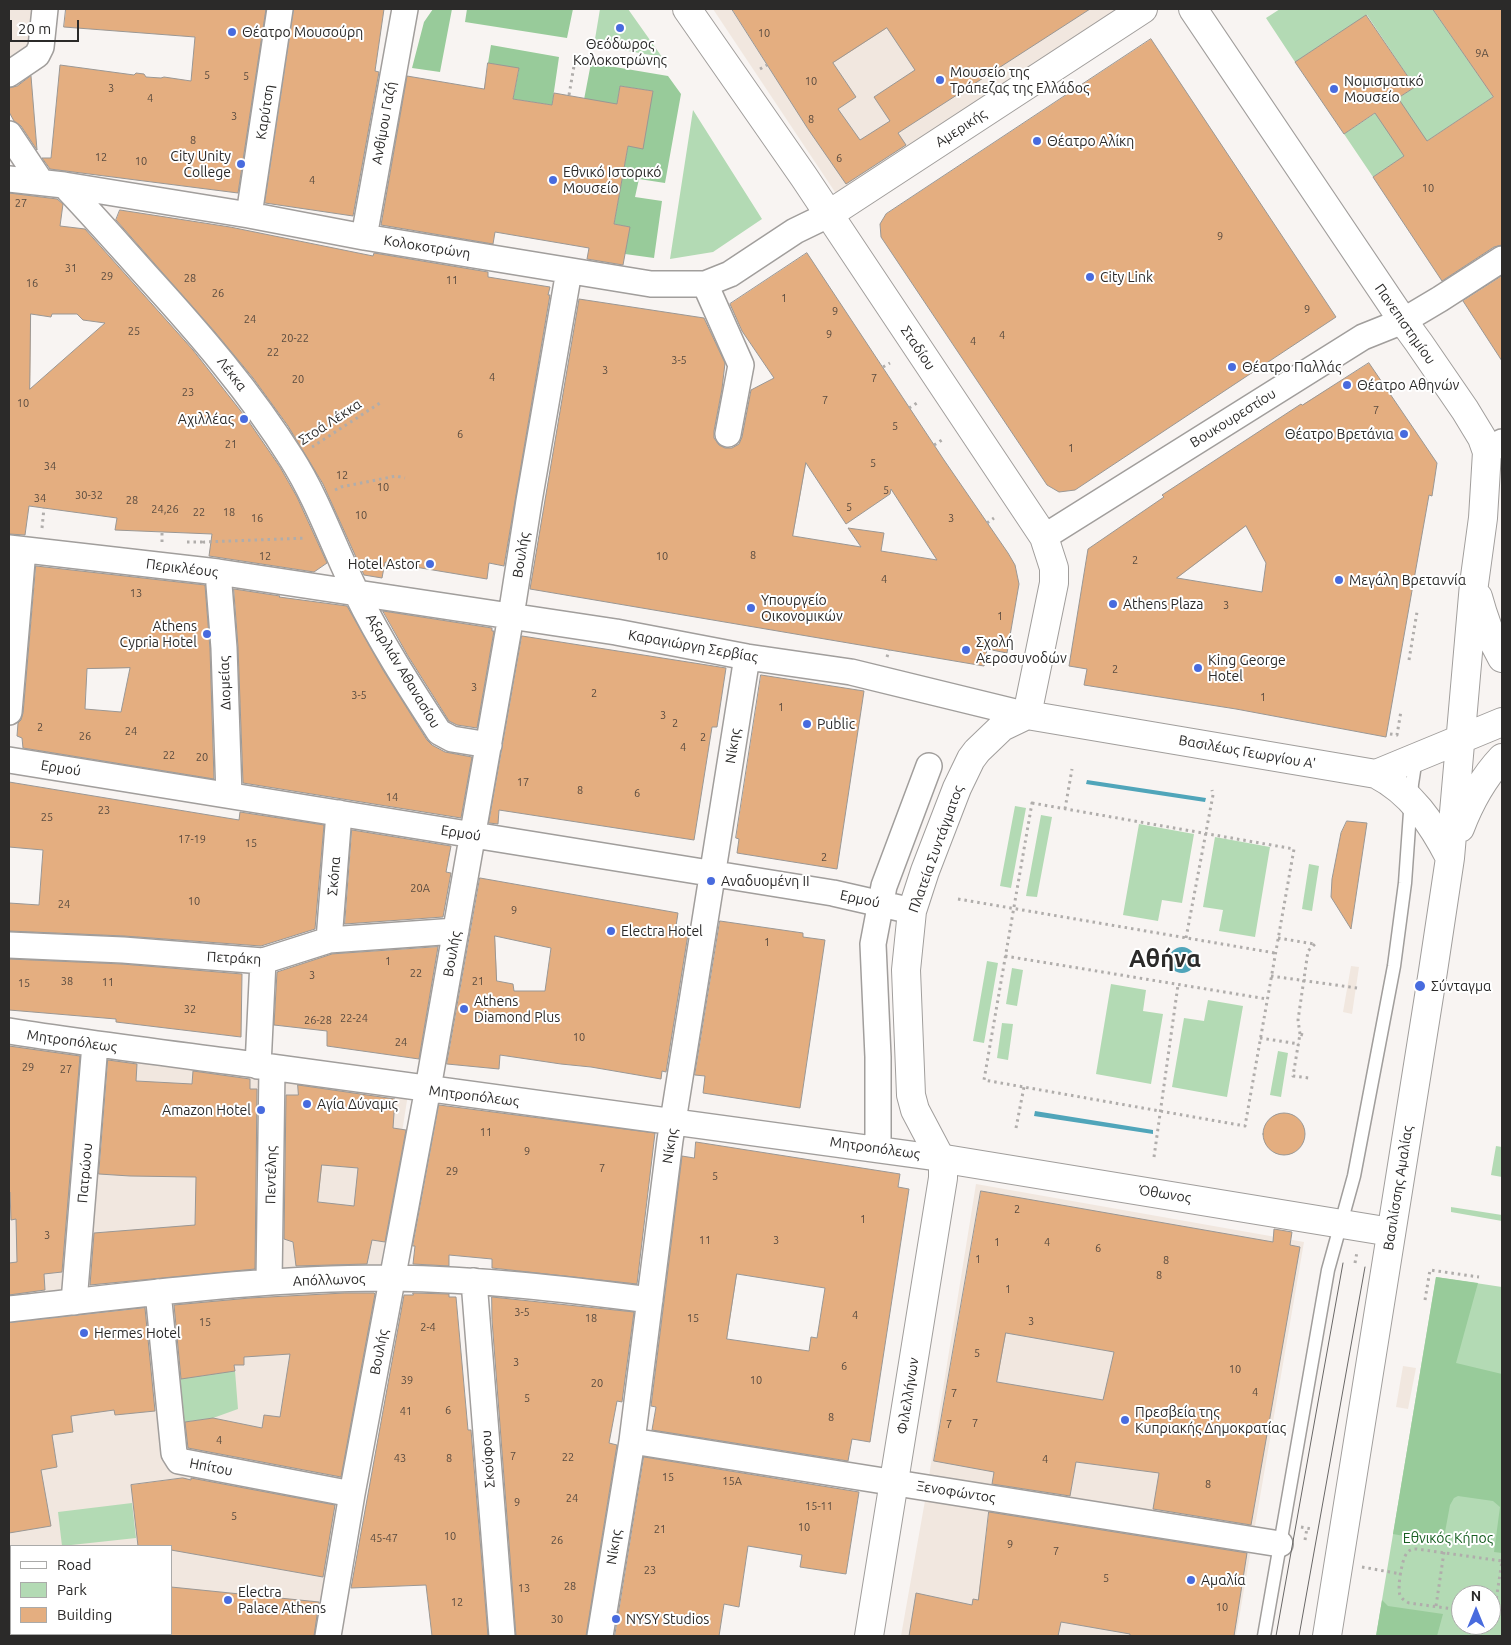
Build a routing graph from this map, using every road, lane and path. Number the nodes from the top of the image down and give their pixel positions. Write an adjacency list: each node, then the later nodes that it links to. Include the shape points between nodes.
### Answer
1 (45, 9): 8 (street, via 37,55)
2 (280, 9): 13 (street, Καρύτση)
3 (405, 9): 15 (street, Ανθίμου Γαζή)
4 (687, 9): 14 (main road, Σταδίου)
5 (1144, 9): 14 (main road, Αμερικής)
6 (1193, 9): 19 (main road, Πανεπιστημίου)
7 (575, 60): 9 (path)
8 (9, 74)
9 (569, 95)
10 (9, 134): 12 (street, Λέκκα)
11 (9, 179): 12 (street, Κολοκοτρώνη)
12 (53, 184): 13 (street, Κολοκοτρώνη); 29 (street, Λέκκα, via 208,345 239,382)
13 (249, 215): 15 (street, Κολοκοτρώνη)
14 (828, 215): 18 (street, Κολοκοτρώνη, via 795,231 730,274); 37 (main road, Σταδίου)
15 (364, 237): 17 (street, Κολοκοτρώνη)
16 (1502, 259): 19 (street, Βουκουρεστίου)
17 (569, 270): 18 (street, Κολοκοτρώνη, via 652,284); 46 (street, Βουλής)
18 (705, 284): 25 (street, via 741,365)
19 (1403, 321): 28 (main road, Πανεπιστημίου, via 1482,438); 37 (street, Βουκουρεστίου, via 1363,337)
20 (890, 362): 21 (path)
21 (883, 367)
22 (380, 402): 29 (path, Στοά Λέκκα)
23 (917, 403): 24 (path)
24 (910, 408)
25 (728, 434)
26 (942, 440): 27 (path)
27 (934, 445)
28 (1494, 447): 43 (main road, Πανεπιστημίου)
29 (293, 460): 31 (street, Λέκκα)
30 (405, 478): 31 (path, via 396,476 341,487)
31 (314, 499): 38 (street, Λέκκα)
32 (44, 508): 35 (path)
33 (994, 518): 34 (path)
34 (988, 523)
35 (42, 531)
36 (162, 533): 39 (path)
37 (1044, 537): 54 (main road, Σταδίου, via 1054,568 1054,583)
38 (332, 538): 41 (path, via 204,542); 44 (street, Λέκκα)
39 (162, 543)
40 (16, 549): 41 (street, Περικλέους); 53 (street)
41 (194, 569): 42 (street, Περικλέους)
42 (218, 572): 44 (street, Περικλέους); 66 (street, Διομείας)
43 (1474, 584): 50 (main road, via 1492,640); 57 (main road, Πανεπιστημίου)
44 (356, 592): 46 (street, Καραγιώργη Σερβίας); 58 (street, Αξαρλιάν Αθανασίου, via 388,652 439,732 452,738)
45 (1417, 612): 51 (path)
46 (511, 616): 48 (street, Καραγιώργη Σερβίας); 58 (street, Βουλής)
47 (889, 650): 49 (path)
48 (747, 656): 54 (street, Καραγιώργη Σερβίας, via 851,672); 73 (street, Νίκης)
49 (887, 658)
50 (1502, 658)
51 (1409, 660)
52 (1401, 711): 56 (path, via 1397,736)
53 (9, 712)
54 (1027, 715): 64 (main road, Βασιλέως Γεωργίου Α'); 77 (main road, Πλατεία Συντάγματος, via 1002,727 971,759)
55 (1502, 722): 57 (main road)
56 (1390, 734)
57 (1461, 738): 59 (main road); 72 (main road, Βασιλίσσης Αμαλίας)
58 (489, 745): 71 (street, Βουλής)
59 (1417, 757): 64 (main road); 67 (lane)
60 (1502, 758): 72 (main road, via 1478,788)
61 (9, 760): 66 (street, Ερμού)
62 (929, 766): 75 (street)
63 (1072, 768): 68 (path)
64 (1376, 774): 67 (main road)
65 (1212, 790): 70 (path)
66 (229, 795): 69 (street, Ερμού)
67 (1411, 799): 72 (main road, via 1430,822); 105 (lane, via 1405,883 1394,966 1356,1167)
68 (1065, 808): 70 (path); 76 (path, via 1032,803)
69 (339, 813): 71 (street, Ερμού); 81 (street, Σκόπα)
70 (1206, 833): 79 (path); 80 (path, via 1294,849)
71 (473, 835): 73 (street, Ερμού); 78 (street, Βουλής)
72 (1450, 858): 106 (main road, Βασιλίσσης Αμαλίας)
73 (712, 874): 75 (street, Ερμού); 100 (street, Νίκης)
74 (958, 899): 76 (path)
75 (880, 904): 77 (street, Ερμού); 102 (street, via 873,944)
76 (1014, 909): 79 (path); 84 (path)
77 (912, 910): 104 (main road, Πλατεία Συντάγματος, via 906,970 911,1094 915,1110)
78 (456, 931): 81 (street, Πετράκη); 98 (street, Βουλής)
79 (1186, 938): 83 (path)
80 (1278, 938): 83 (path); 87 (path, via 1315,944 1308,951)
81 (328, 940): 85 (street, Πετράκη)
82 (9, 945): 85 (street, Πετράκη)
83 (1275, 953): 86 (path)
84 (1006, 956): 88 (path); 97 (path, via 984,1080)
85 (263, 961): 95 (street, Πεντέλης)
86 (1271, 976): 87 (path); 90 (path)
87 (1304, 981): 89 (path); 94 (path)
88 (1178, 985): 90 (path); 99 (path)
89 (1357, 988)
90 (1267, 1000): 92 (path)
91 (9, 1031): 93 (street, Μητροπόλεως)
92 (1260, 1038): 94 (path); 99 (path, via 1245,1126)
93 (96, 1044): 95 (street, Μητροπόλεως); 118 (street, Πατρώου)
94 (1298, 1044): 96 (path, via 1293,1076)
95 (265, 1067): 98 (street, Μητροπόλεως); 114 (street, Πεντέλης)
96 (1310, 1078)
97 (1024, 1087): 99 (path); 101 (path)
98 (428, 1090): 100 (street, Μητροπόλεως); 112 (street, Βουλής)
99 (1160, 1111): 103 (path)
100 (674, 1121): 102 (street, Μητροπόλεως); 116 (street, Νίκης)
101 (1016, 1128)
102 (878, 1149): 104 (street, Μητροπόλεως)
103 (1154, 1157)
104 (939, 1158): 105 (main road, Όθωνος); 121 (main road, Φιλελλήνων, via 943,1163 943,1178)
105 (1342, 1223): 106 (main road, Όθωνος); 125 (lane, via 1328,1270)
106 (1391, 1232): 127 (main road, Βασιλίσσης Αμαλίας)
107 (1357, 1249): 109 (path)
108 (1349, 1262): 109 (path)
109 (1354, 1264): 110 (path)
110 (1360, 1264)
111 (1479, 1277): 117 (path, via 1430,1270)
112 (393, 1278): 113 (street, Απόλλωνος); 114 (street, Απόλλωνος); 122 (street, Βουλής)
113 (474, 1281): 116 (street, Απόλλωνος); 133 (street, Σκούφου)
114 (269, 1282): 115 (street, Απόλλωνος)
115 (158, 1292): 118 (street, Απόλλωνος); 122 (street, Ηπίτου, via 174,1453 179,1461)
116 (650, 1300): 120 (street, Νίκης)
117 (1425, 1300)
118 (74, 1302): 119 (street, Απόλλωνος)
119 (9, 1309)
120 (632, 1441): 121 (street, Ξενοφώντος); 134 (street, Νίκης)
121 (894, 1483): 125 (street, Ξενοφώντος); 135 (main road, Φιλελλήνων)
122 (352, 1494): 132 (street, Βουλής)
123 (1301, 1527): 124 (path)
124 (1312, 1529)
125 (1280, 1544): 136 (lane)
126 (1444, 1552): 128 (path, via 1410,1550 1404,1558); 129 (path, via 1502,1561); 130 (path)
127 (1339, 1562): 128 (path); 137 (main road, Βασιλίσσης Αμαλίας)
128 (1401, 1574): 130 (path, via 1399,1591 1404,1600)
129 (1500, 1585)
130 (1436, 1606): 131 (path)
131 (1451, 1608)
132 (328, 1636)
133 (502, 1636)
134 (600, 1636)
135 (869, 1636)
136 (1264, 1636)
137 (1327, 1636)

